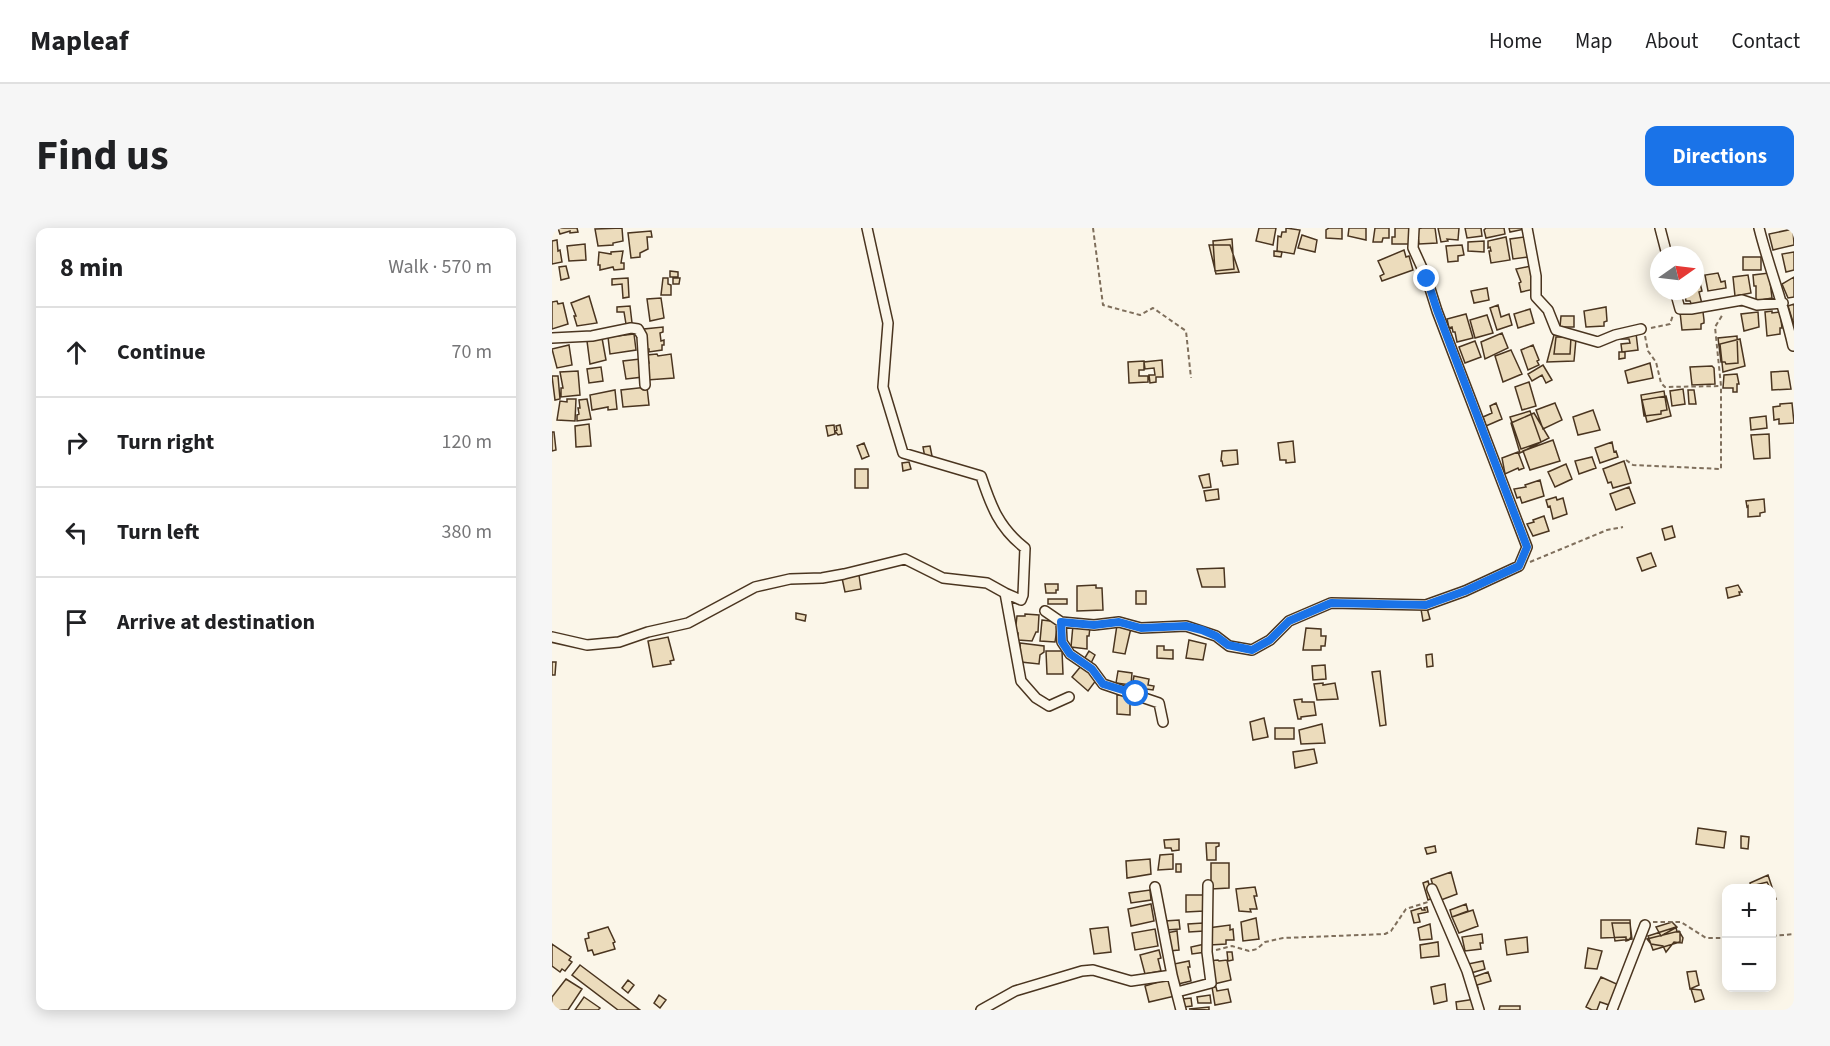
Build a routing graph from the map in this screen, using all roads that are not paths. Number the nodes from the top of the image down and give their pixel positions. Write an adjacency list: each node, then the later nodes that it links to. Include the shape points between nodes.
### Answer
1 (867, 228): 13 (street, via 888,323 883,387 903,453 981,476 999,522 1025,548 1021,600)
2 (1414, 228): 15 (street, via 1413,248 1527,547 1519,566 1426,605 1331,603 1289,621 1270,640 1252,650 1228,645 1216,636 1186,626 1141,628 1119,622)
3 (1527, 228): 9 (street, via 1536,297 1548,310 1556,330 1598,342)
4 (1660, 228): 6 (street)
5 (1759, 228): 8 (street)
6 (1664, 246)
7 (1678, 300): 8 (street, via 1680,309 1742,300 1757,305)
8 (1783, 303): 11 (street)
9 (1641, 329)
10 (552, 338): 12 (street, via 638,329 642,336)
11 (1793, 346)
12 (645, 385)
13 (1005, 593): 16 (street, via 987,583 943,578 905,559 844,574 755,587 688,623 619,642 587,645); 17 (street, via 1021,681 1049,706)
14 (1045, 611): 15 (street)
15 (1061, 622): 18 (street, via 1062,642 1070,654 1092,669 1103,684 1160,703)
16 (552, 637)
17 (1069, 697)
18 (1163, 722)
19 (1208, 885): 24 (street, via 1210,985)
20 (1155, 887): 23 (street)
21 (1432, 889): 27 (street)
22 (1645, 925): 28 (street)
23 (1172, 975): 24 (street); 25 (street, via 1131,981 1093,970 1083,971 1015,991)
24 (1177, 992): 26 (street)
25 (981, 1010)
26 (1181, 1010)
27 (1479, 1010)
28 (1612, 1010)

